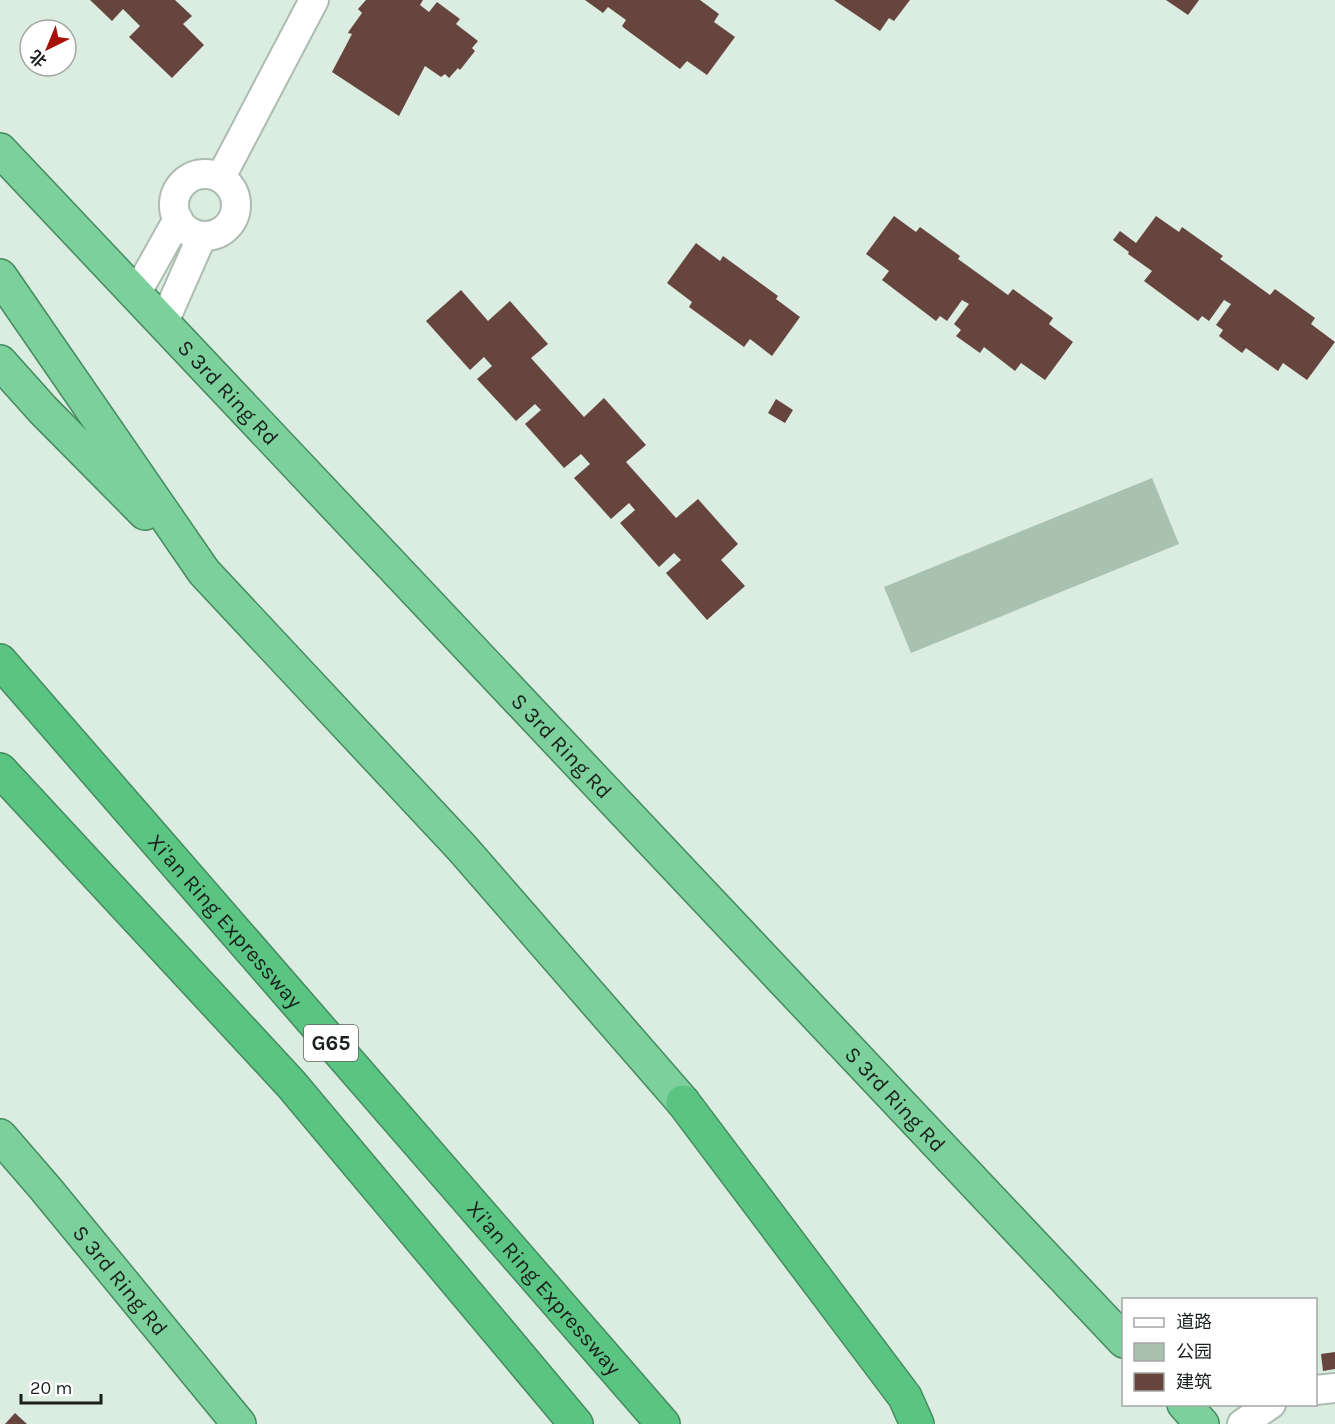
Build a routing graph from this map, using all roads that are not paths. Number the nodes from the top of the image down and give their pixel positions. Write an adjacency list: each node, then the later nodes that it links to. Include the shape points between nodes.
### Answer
1 (314, 0): 3 (street)
2 (0, 150): 7 (highway, S 3rd Ring Rd)
3 (221, 177): 4 (street, via 200,174 182,183 175,201); 5 (street, via 235,193 235,214 222,231)
4 (178, 219): 5 (street, via 191,233); 7 (street)
5 (202, 236): 8 (street)
6 (0, 276): 10 (highway)
7 (136, 294): 8 (highway, S 3rd Ring Rd)
8 (164, 322): 14 (highway, S 3rd Ring Rd)
9 (0, 362): 10 (highway, via 43,411)
10 (204, 572): 22 (highway, via 462,848 682,1102 905,1397)
11 (0, 661): 21 (highway, Xi'an Ring Expressway / G65)
12 (0, 770): 20 (highway, G65, via 291,1084)
13 (0, 1136): 19 (highway, S 3rd Ring Rd)
14 (1122, 1339)
15 (1335, 1388): 16 (street)
16 (1317, 1390)
17 (1186, 1406): 23 (highway)
18 (1268, 1406): 24 (street)
19 (240, 1424)
20 (576, 1424)
21 (663, 1424)
22 (917, 1424)
23 (1202, 1424)
24 (1242, 1424)

